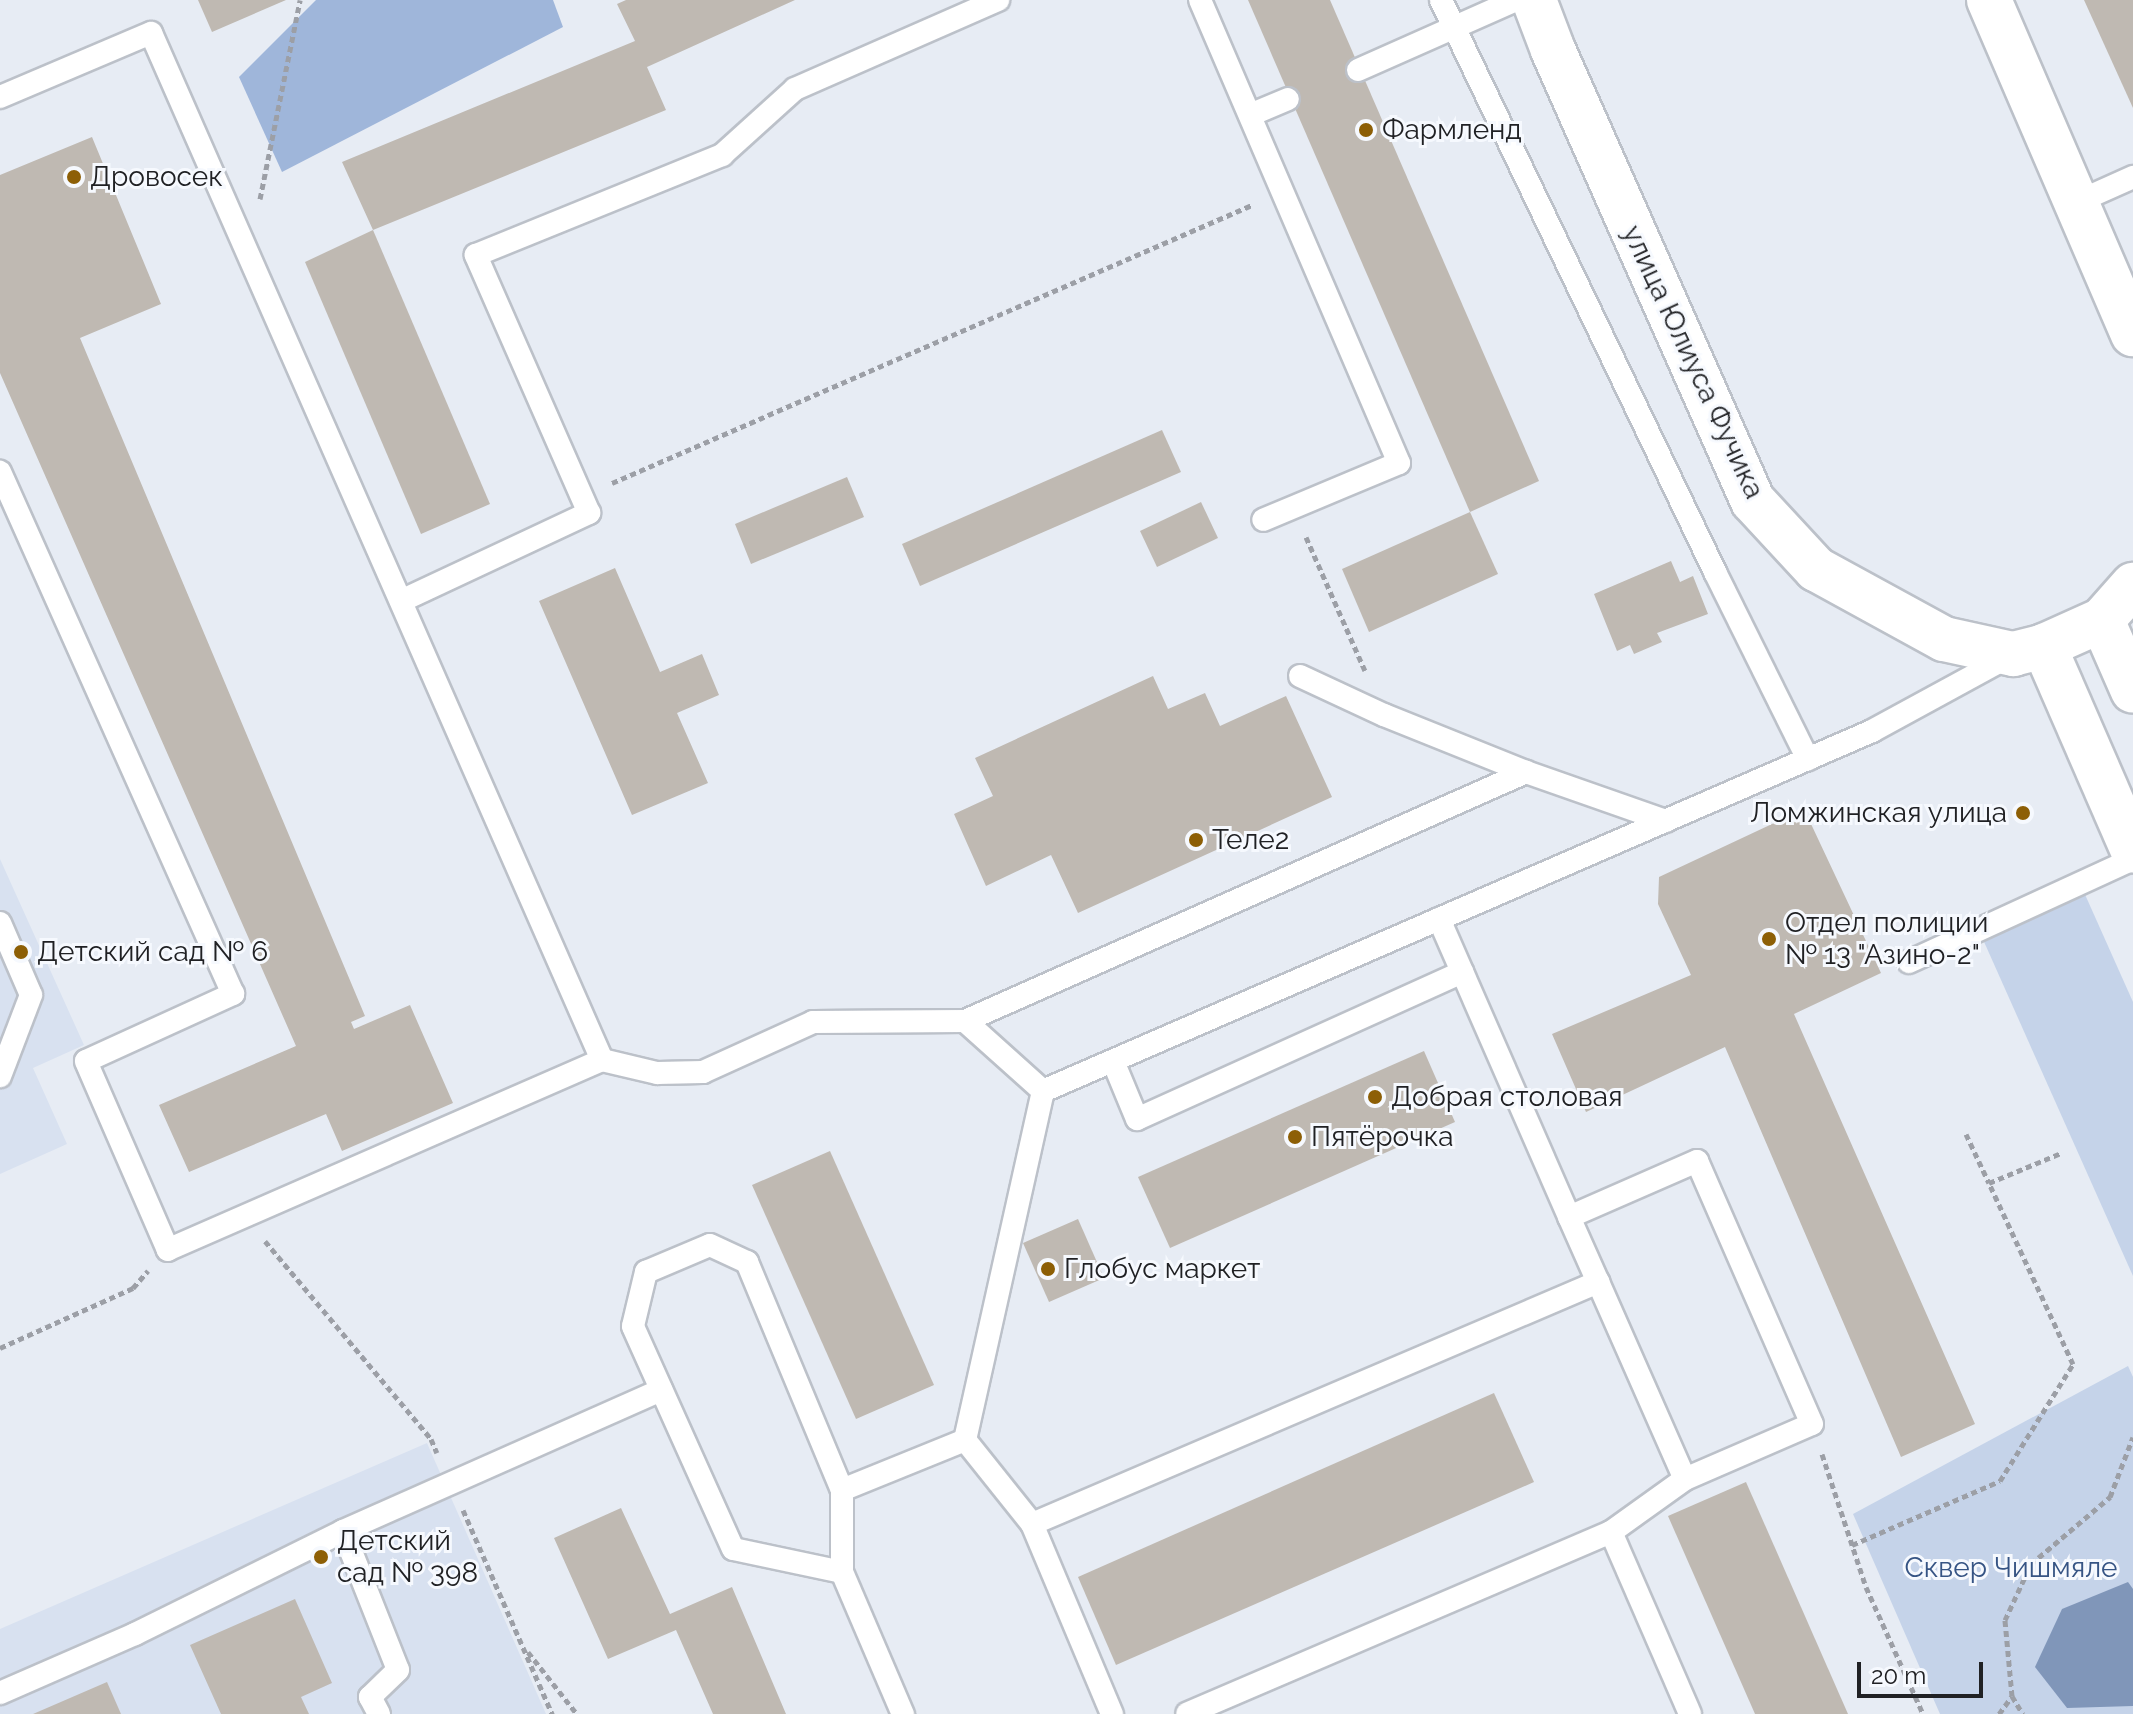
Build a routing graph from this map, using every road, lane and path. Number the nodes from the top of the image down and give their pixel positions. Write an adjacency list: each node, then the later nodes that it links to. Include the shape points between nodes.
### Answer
1 (300, 0): 16 (path)
2 (998, 0): 19 (lane, via 795,89 722,155 476,255)
3 (1200, 0): 12 (lane)
4 (1441, 0): 8 (lane)
5 (1516, 0): 8 (lane)
6 (1534, 0): 25 (main road, улица Юлиуса Фучика, via 1753,501 1816,569 1944,639)
7 (1989, 0): 15 (main road)
8 (1453, 28): 9 (lane); 29 (lane)
9 (1358, 70)
10 (0, 97): 16 (lane, via 151,33)
11 (1288, 99): 12 (lane)
12 (1250, 115): 14 (lane)
13 (2133, 177): 15 (lane)
14 (1283, 192): 19 (path); 20 (lane, via 1399,463)
15 (2075, 203): 17 (main road)
16 (248, 258): 23 (lane)
17 (2133, 334)
18 (0, 472): 48 (lane, via 233,994 86,1061)
19 (582, 496): 23 (lane, via 589,513)
20 (1293, 507): 21 (lane); 28 (path)
21 (1263, 520)
22 (2133, 585): 24 (main road)
23 (401, 601): 39 (lane)
24 (2102, 620): 25 (main road); 27 (main road)
25 (2028, 650): 29 (lane); 32 (main road)
26 (1300, 676): 28 (lane)
27 (2133, 691)
28 (1384, 715): 30 (lane)
29 (1808, 759): 31 (lane)
30 (1526, 772): 31 (lane); 38 (lane)
31 (1666, 821): 34 (lane)
32 (2133, 851)
33 (2133, 859): 36 (lane)
34 (1439, 919): 37 (lane); 40 (lane)
35 (0, 923): 41 (lane, via 31,995)
36 (1909, 962)
37 (1462, 972): 40 (lane, via 1137,1119); 47 (lane)
38 (965, 1021): 39 (lane, via 813,1022 703,1072 657,1073); 42 (lane)
39 (602, 1060): 46 (lane)
40 (1113, 1061): 42 (lane)
41 (0, 1076)
42 (1043, 1091): 54 (lane)
43 (1966, 1134): 45 (path)
44 (2061, 1153): 45 (path)
45 (1989, 1183): 61 (path, via 2073,1364 2000,1481)
46 (245, 1217): 48 (lane); 56 (path, via 431,1439)
47 (1569, 1217): 49 (lane); 52 (lane, via 1697,1161)
48 (168, 1250): 50 (path, via 133,1288)
49 (1598, 1282): 55 (lane); 58 (lane)
50 (0, 1348)
51 (661, 1390): 56 (lane); 57 (lane, via 633,1326 646,1272 710,1245 747,1262); 62 (lane, via 733,1549)
52 (1812, 1424): 55 (lane); 61 (path)
53 (2133, 1437): 65 (path, via 2110,1497 2031,1564 2005,1620)
54 (965, 1440): 57 (lane); 58 (lane)
55 (1685, 1479): 60 (lane)
56 (451, 1483): 59 (lane); 63 (path)
57 (842, 1490): 62 (lane)
58 (1032, 1524): 70 (lane)
59 (343, 1531): 64 (lane, via 135,1634); 66 (lane, via 398,1670 370,1697)
60 (1611, 1532): 71 (lane); 72 (lane)
61 (1852, 1545): 73 (path)
62 (842, 1572): 69 (lane)
63 (522, 1644): 67 (path); 68 (path)
64 (0, 1693)
65 (2012, 1696): 74 (path); 75 (path)
66 (379, 1714)
67 (552, 1714)
68 (577, 1714)
69 (903, 1714)
70 (1112, 1714)
71 (1187, 1714)
72 (1690, 1714)
73 (1923, 1714)
74 (1999, 1714)
75 (2023, 1714)

